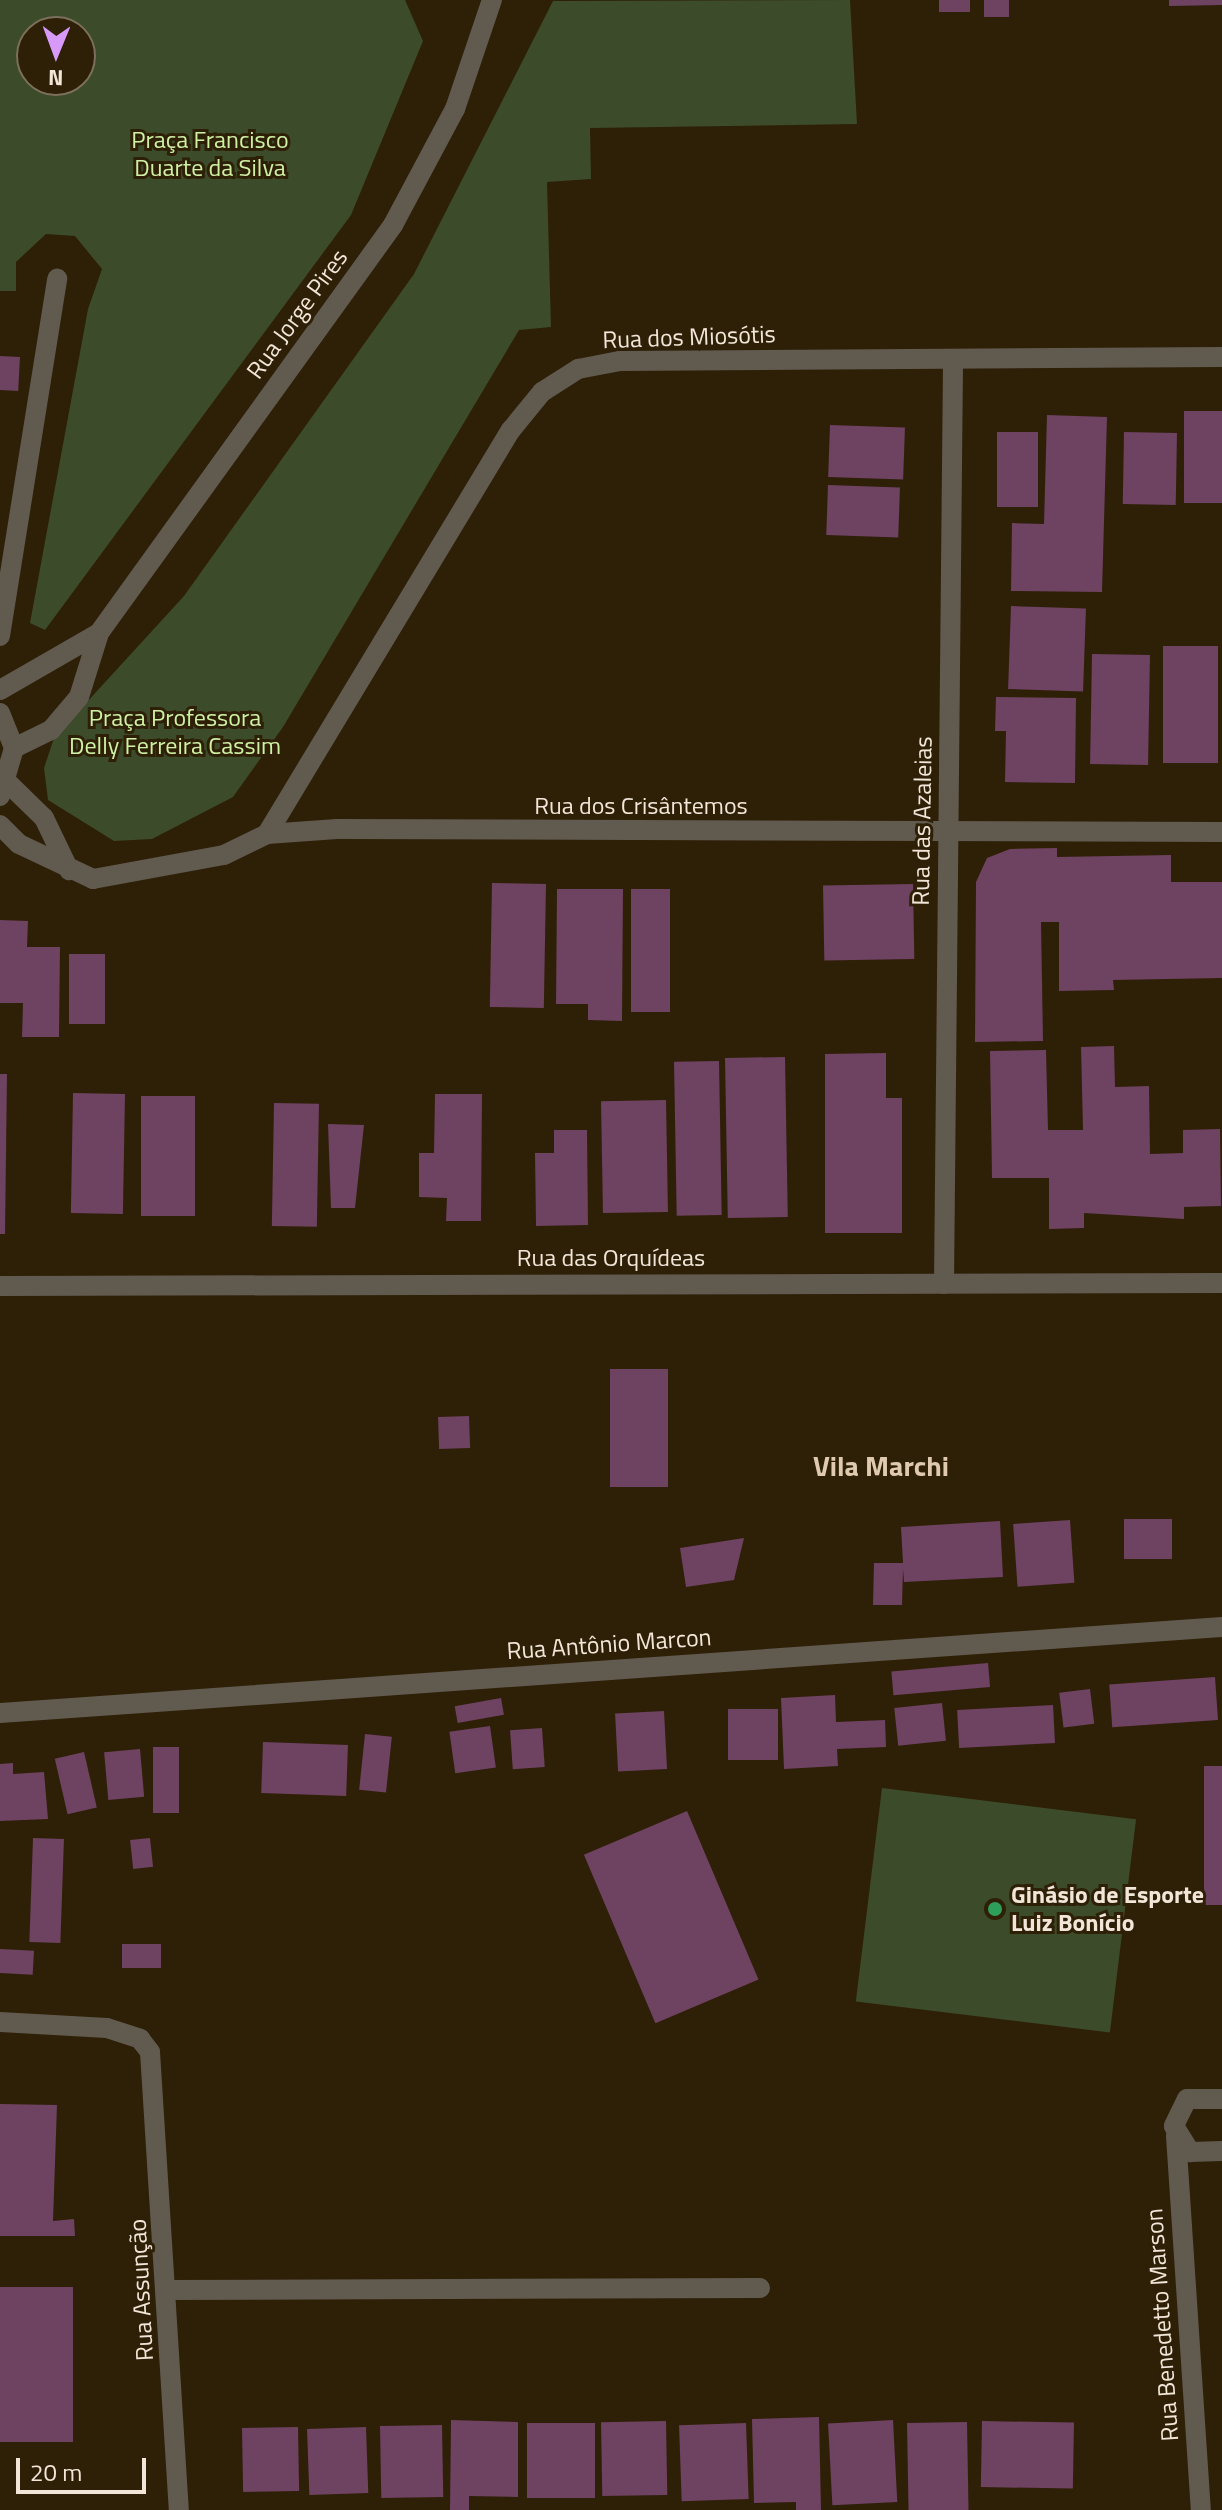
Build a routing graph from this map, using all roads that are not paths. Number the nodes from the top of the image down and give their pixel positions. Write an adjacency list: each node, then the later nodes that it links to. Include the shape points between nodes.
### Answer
1 (492, 0): 5 (street, Rua Jorge Pires, via 455,109 393,225)
2 (57, 279): 6 (street)
3 (1222, 357): 4 (street, Rua dos Miosótis)
4 (953, 359): 13 (street, Rua dos Miosótis, via 620,361 578,369 542,392 511,430); 14 (street, Rua das Azaleias)
5 (99, 633): 7 (street, Rua Jorge Pires); 9 (street, Rua Jorge Pires, via 79,697 51,730)
6 (0, 636)
7 (0, 690)
8 (0, 713): 9 (street)
9 (14, 748): 10 (street)
10 (4, 789): 15 (street, via 44,818)
11 (0, 825): 15 (street, Rua dos Crisântemos)
12 (1222, 832): 14 (street, Rua dos Crisântemos)
13 (267, 834): 14 (street, Rua dos Crisântemos); 15 (street, Rua dos Crisântemos, via 224,855 123,878)
14 (948, 834): 17 (street, Rua das Azaleias)
15 (69, 870)
16 (1222, 1283): 17 (street, Rua das Orquídeas)
17 (944, 1284): 18 (street, Rua das Orquídeas)
18 (0, 1286)
19 (1222, 1627): 20 (street, Rua Antônio Marcon)
20 (0, 1713)
21 (0, 2022): 26 (street, Rua Assunção, via 126,2033 140,2039 154,2067)
22 (1220, 2098): 23 (street, Rua Benedetto Marson, via 1187,2099 1175,2116)
23 (1176, 2136): 24 (street, via 1200,2156); 28 (street, Rua Benedetto Marson)
24 (1222, 2151)
25 (760, 2288): 26 (street)
26 (166, 2290): 27 (street, Rua Assunção)
27 (179, 2510)
28 (1201, 2510)

